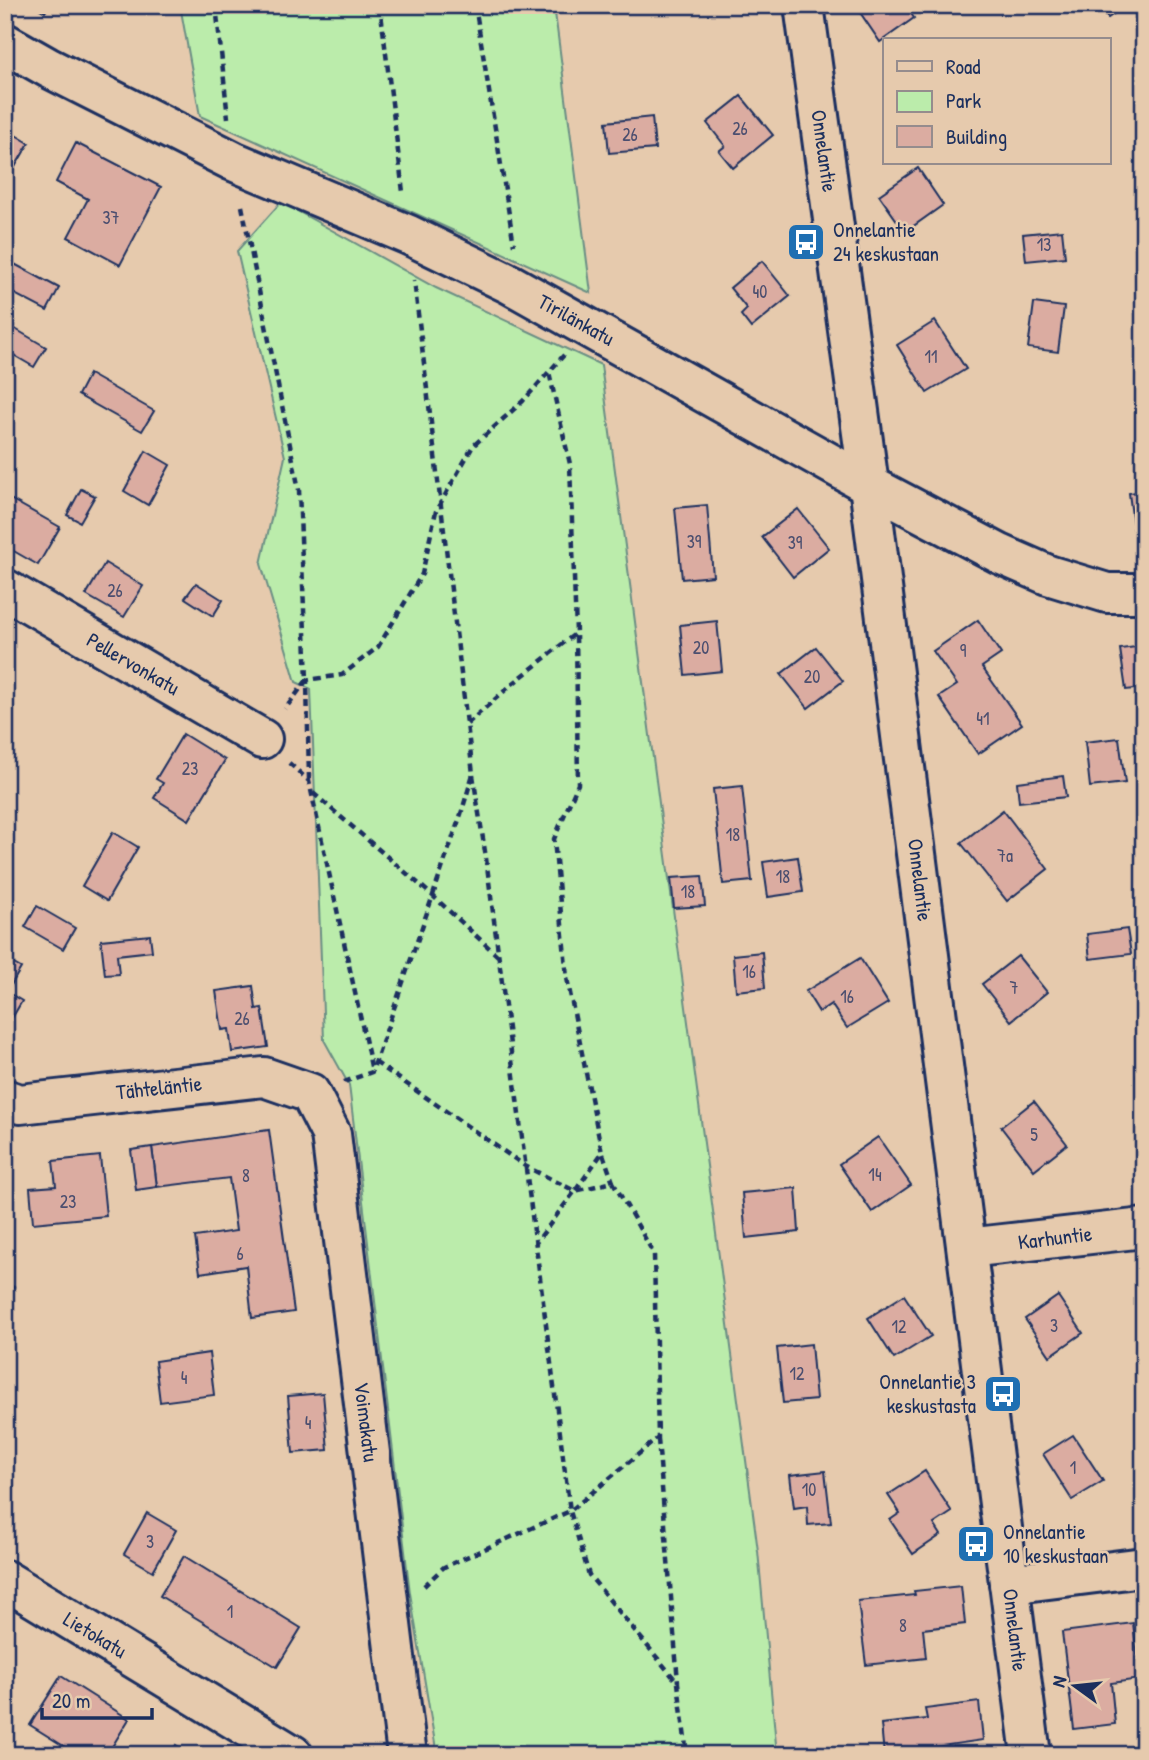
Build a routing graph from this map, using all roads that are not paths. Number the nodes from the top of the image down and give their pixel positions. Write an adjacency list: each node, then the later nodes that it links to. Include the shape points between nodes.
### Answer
1 (804, 5): 3 (street, Onnelantie)
2 (5, 43): 3 (street, Tirilänkatu, via 233,161 408,235 523,291)
3 (869, 485): 5 (street, Tirilänkatu, via 1048,575 1107,593); 10 (street, Onnelantie)
4 (5, 589): 6 (street, Pellervonkatu)
5 (1144, 593)
6 (261, 739)
7 (310, 1093): 8 (street, Tähteläntie, via 264,1077 20,1104); 15 (street, Voimakatu, via 331,1134)
8 (5, 1099)
9 (1144, 1228): 10 (street, Karhuntie)
10 (967, 1248): 13 (street, Onnelantie)
11 (1144, 1567): 13 (street)
12 (5, 1580): 14 (street, Lietokatu)
13 (1009, 1584): 16 (street, Onnelantie)
14 (293, 1755)
15 (407, 1755)
16 (1031, 1755)

